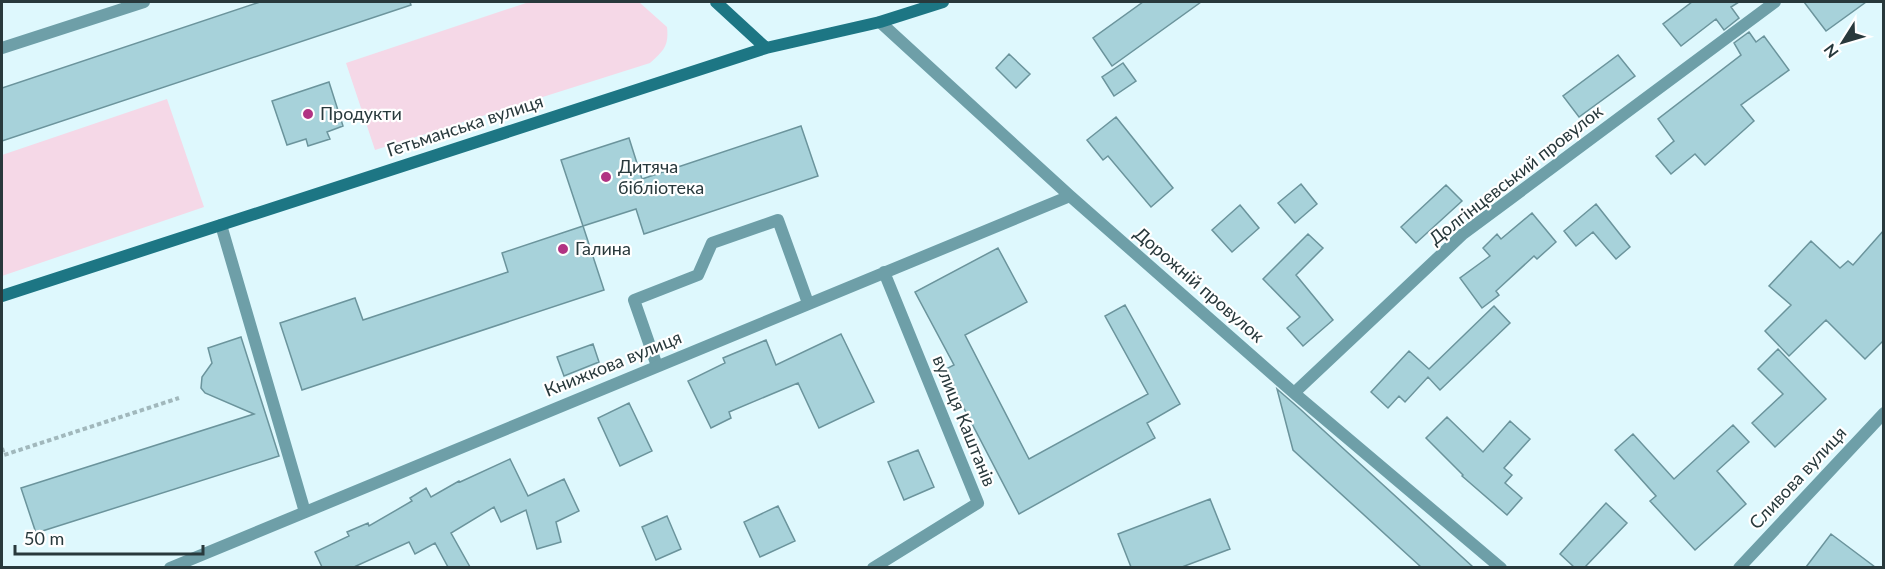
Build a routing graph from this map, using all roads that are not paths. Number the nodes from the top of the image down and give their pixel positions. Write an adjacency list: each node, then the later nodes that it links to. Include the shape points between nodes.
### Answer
1 (144, 2): 6 (street)
2 (716, 2): 7 (street)
3 (943, 2): 5 (street, Гетьманська вулиця)
4 (1775, 2): 14 (street, Долгінцевський провулок, via 1463,234)
5 (880, 22): 7 (street, Гетьманська вулиця); 8 (street, Дорожній провулок)
6 (2, 48)
7 (766, 48): 9 (street, Гетьманська вулиця)
8 (1070, 196): 10 (street, Книжкова вулиця); 14 (street, Дорожній провулок)
9 (221, 225): 11 (street, Гетьманська вулиця); 16 (street)
10 (884, 272): 12 (street, Книжкова вулиця); 18 (street, вулиця Каштанів, via 978,503)
11 (2, 296)
12 (808, 303): 13 (street, Книжкова вулиця); 13 (street, via 778,220 712,243 698,276 634,300)
13 (657, 366): 16 (street, Книжкова вулиця)
14 (1294, 393): 19 (street, Дорожній провулок)
15 (1884, 413): 20 (street, Сливова вулиця)
16 (304, 512): 17 (street, Книжкова вулиця)
17 (170, 567)
18 (873, 567)
19 (1501, 567)
20 (1739, 567)

